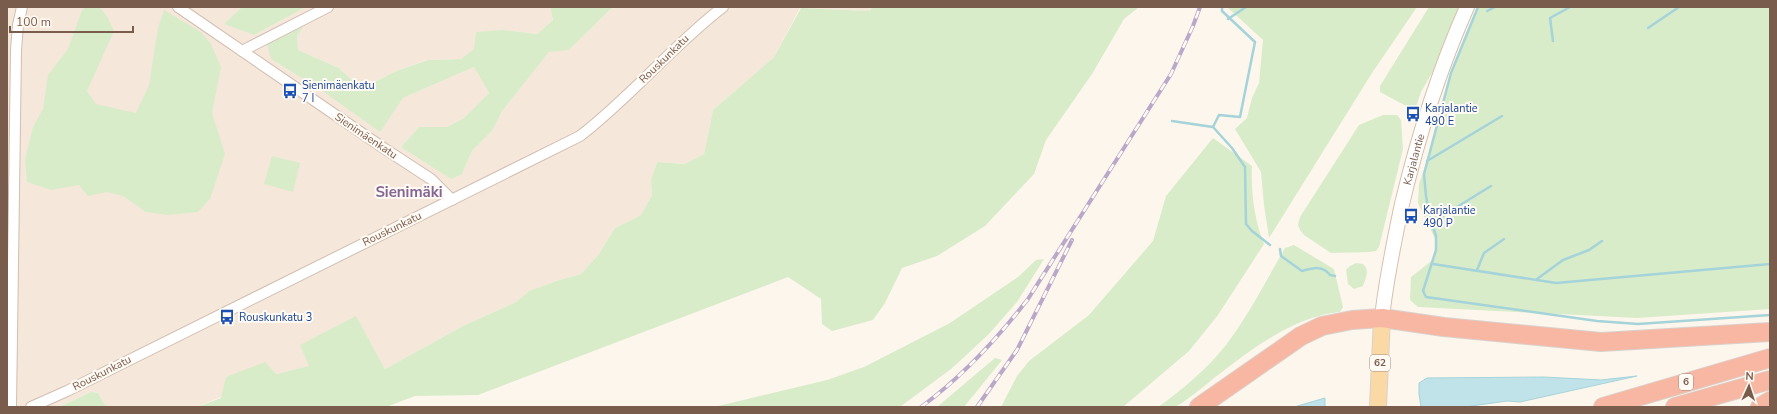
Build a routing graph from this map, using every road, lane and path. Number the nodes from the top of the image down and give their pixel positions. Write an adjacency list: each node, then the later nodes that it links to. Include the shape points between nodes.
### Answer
1 (22, 7): 6 (street)
2 (178, 7): 8 (street, Sienimäenkatu)
3 (328, 7): 8 (street)
4 (723, 7): 9 (street, Rouskunkatu, via 693,31 616,106 580,136)
5 (1467, 7): 10 (main road, Karjalantie, via 1444,63 1416,147 1390,255)
6 (18, 25): 7 (street); 15 (street, via 15,66)
7 (7, 30)
8 (242, 51): 9 (street, Sienimäenkatu, via 432,179)
9 (452, 200): 16 (street, Rouskunkatu)
10 (1382, 318): 11 (highway, via 1601,342); 17 (highway, via 1322,326 1301,336); 18 (main road, 62)
11 (1770, 332)
12 (1770, 358): 19 (highway, 6)
13 (1770, 380): 20 (highway, 6)
14 (1770, 401): 21 (highway)
15 (11, 407)
16 (31, 407)
17 (1199, 407)
18 (1378, 407)
19 (1603, 407)
20 (1675, 407)
21 (1760, 407)

